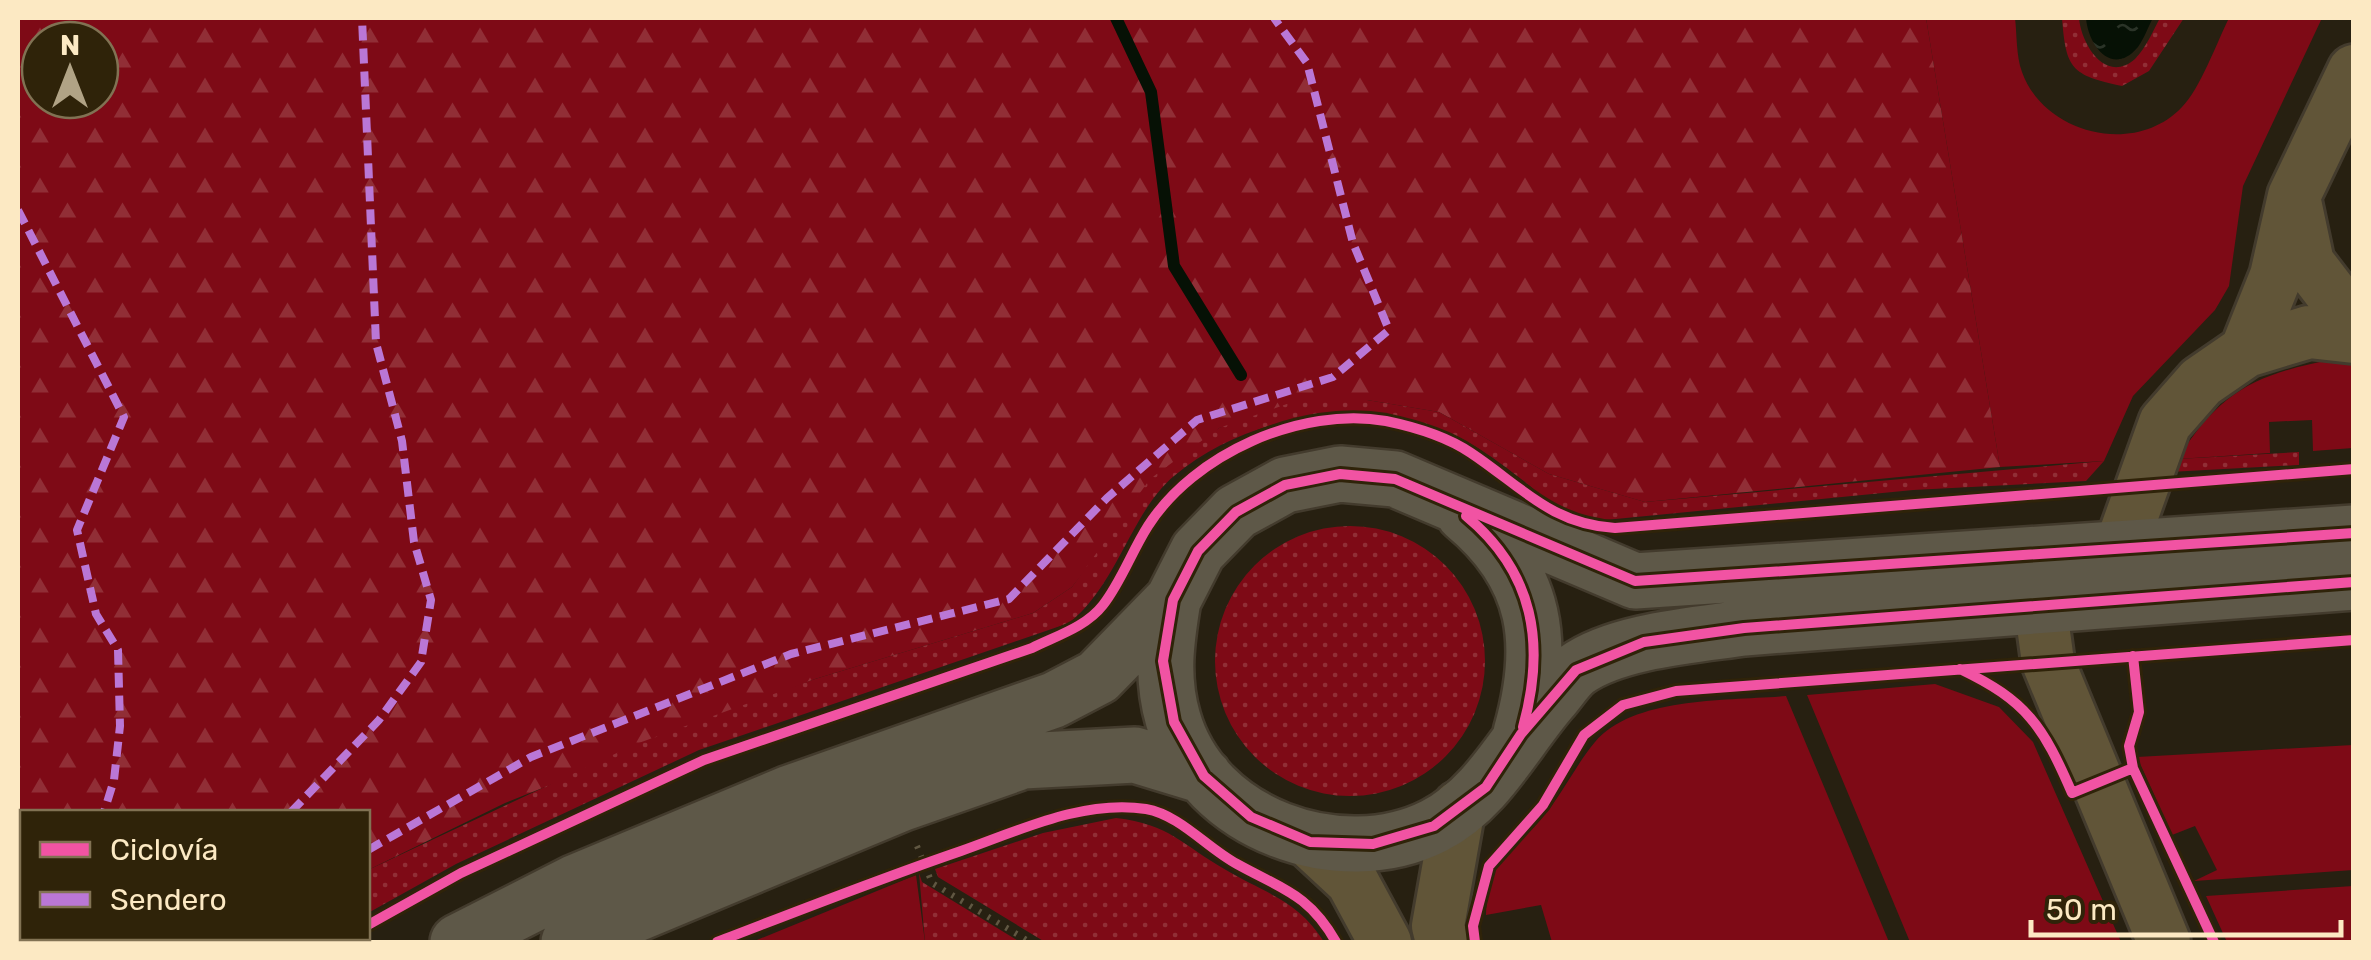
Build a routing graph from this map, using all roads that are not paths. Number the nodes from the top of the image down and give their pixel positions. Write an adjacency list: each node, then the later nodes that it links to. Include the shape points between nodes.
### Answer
1 (2354, 70): 2 (street)
2 (2294, 196): 3 (street, via 2308,263); 5 (street, via 2276,276)
3 (2354, 323)
4 (2354, 336): 5 (street, via 2309,332)
5 (2246, 351): 8 (street, via 2200,382 2165,423)
6 (1446, 500): 8 (main road, via 1635,581); 10 (main road, via 1395,478 1340,474 1285,485 1236,512 1198,551); 12 (main road, via 1488,534 1518,578 1534,629 1536,682)
7 (2354, 533): 8 (main road)
8 (2121, 546)
9 (2354, 582): 11 (main road)
10 (1173, 600): 13 (main road, via 1163,661 1168,692 1174,722); 16 (main road, via 1098,677 1054,700 790,793 574,883)
11 (2040, 604): 12 (main road, via 1644,642 1576,670); 20 (street, via 2048,662)
12 (1521, 734): 14 (main road, via 1486,787)
13 (1204, 776): 15 (main road, via 1250,818); 17 (main road, via 1135,756 1023,761 900,804)
14 (1460, 807): 15 (main road, via 1434,826 1373,844); 19 (street, via 1438,926)
15 (1310, 842): 18 (street, via 1352,881)
16 (458, 942)
17 (569, 942)
18 (1385, 942)
19 (1442, 942)
20 (2164, 942)

